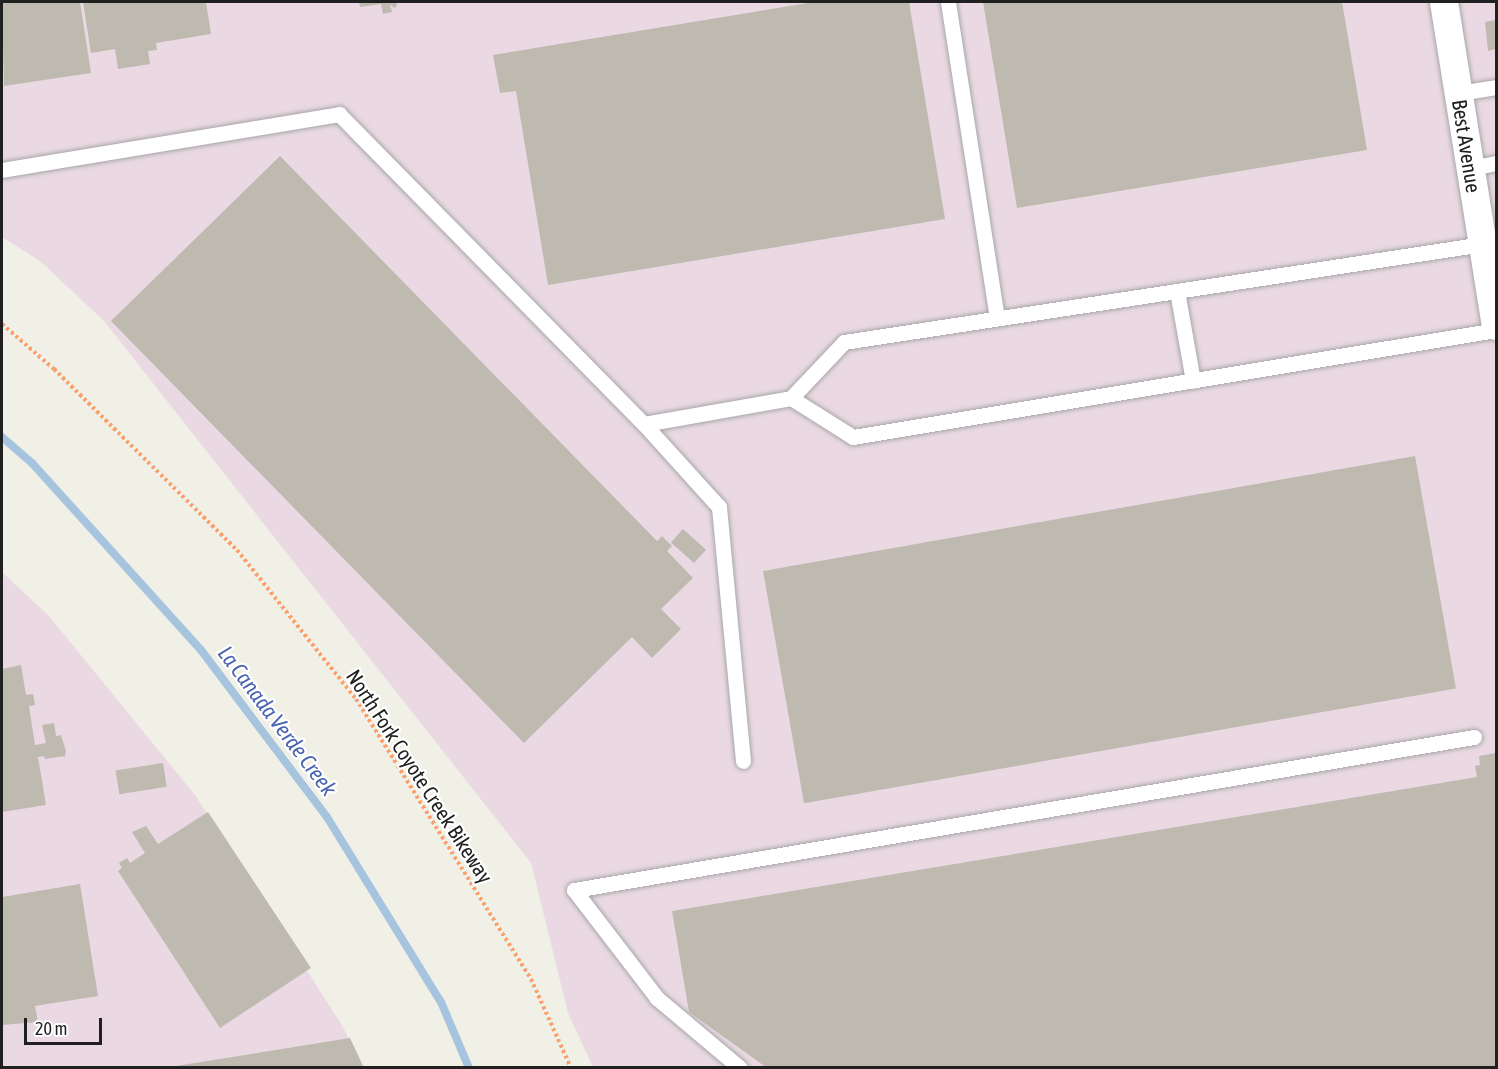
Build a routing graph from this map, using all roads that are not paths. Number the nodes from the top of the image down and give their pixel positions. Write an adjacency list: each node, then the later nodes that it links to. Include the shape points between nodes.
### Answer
1 (948, 2): 10 (lane)
2 (1444, 2): 4 (street, Best Avenue)
3 (1497, 87): 4 (lane)
4 (1459, 93): 5 (street, Best Avenue)
5 (1484, 166): 7 (street, Best Avenue)
6 (2, 170): 14 (lane, via 339,114)
7 (1483, 244): 8 (street, Best Avenue); 9 (lane)
8 (1493, 285): 11 (street, Best Avenue)
9 (1177, 291): 10 (lane); 12 (lane)
10 (997, 318): 13 (lane, via 844,342)
11 (1497, 328): 12 (lane)
12 (1193, 381): 13 (lane, via 853,437)
13 (791, 398): 14 (lane)
14 (644, 424): 16 (lane, via 719,507)
15 (1474, 737): 17 (lane, via 574,890 657,998)
16 (743, 761)
17 (740, 1068)

